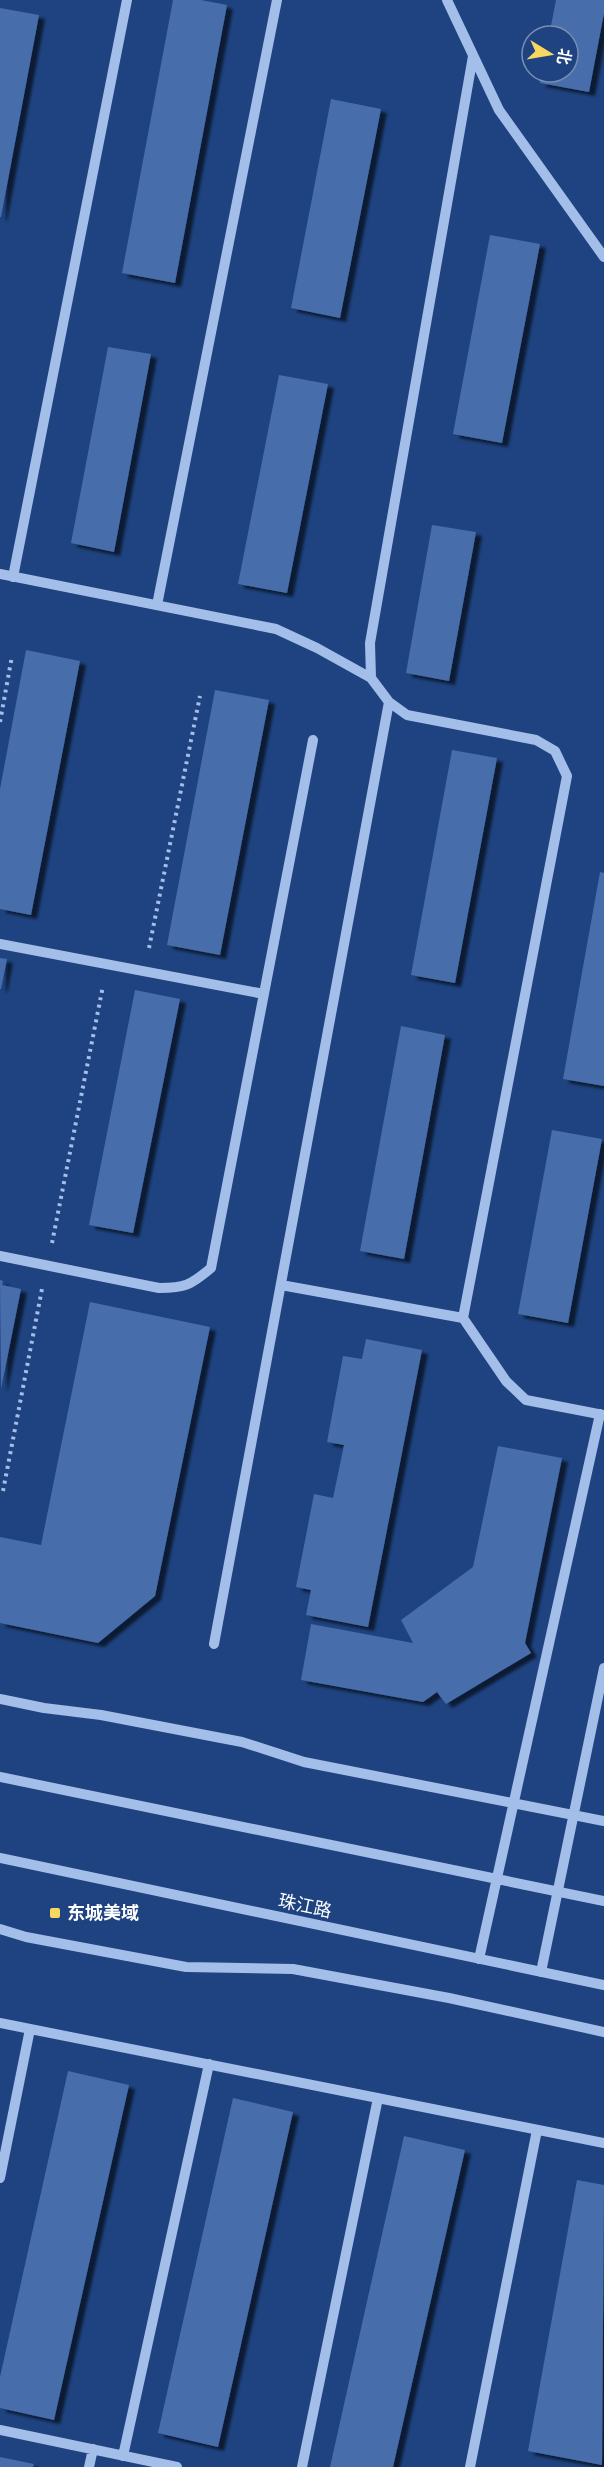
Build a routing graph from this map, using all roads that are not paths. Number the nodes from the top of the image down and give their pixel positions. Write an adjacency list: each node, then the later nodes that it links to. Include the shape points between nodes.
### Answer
1 (127, 0): 7 (street)
2 (277, 0): 8 (street)
3 (447, 0): 4 (street)
4 (474, 56): 5 (street, via 499,110); 9 (street, via 370,643)
5 (604, 257)
6 (0, 574): 7 (street)
7 (13, 577): 8 (street)
8 (156, 605): 9 (street, via 276,629)
9 (371, 678): 10 (street)
10 (388, 702): 15 (street); 16 (street, via 407,715 536,740 555,751 567,776)
11 (313, 740): 13 (street)
12 (0, 944): 13 (street)
13 (264, 994): 14 (street, via 211,1268 194,1283 181,1288 159,1288)
14 (0, 1256)
15 (281, 1285): 16 (street); 18 (street)
16 (463, 1318): 17 (street, via 506,1381 525,1400)
17 (602, 1415): 22 (street)
18 (214, 1644)
19 (604, 1668): 23 (street)
20 (0, 1700): 22 (street, via 101,1714 242,1742 304,1762)
21 (0, 1777): 26 (street)
22 (513, 1803): 23 (street); 26 (street)
23 (574, 1815): 24 (street); 27 (street)
24 (604, 1821)
25 (0, 1858): 30 (street, 珠江路)
26 (497, 1880): 27 (street); 30 (street)
27 (558, 1892): 28 (street); 31 (street)
28 (604, 1901)
29 (0, 1929): 35 (street, via 186,1967 293,1969)
30 (479, 1959): 31 (street, 珠江路)
31 (541, 1972): 32 (street, 珠江路)
32 (604, 1985)
33 (0, 2023): 34 (street)
34 (30, 2029): 36 (street); 40 (street)
35 (604, 2032)
36 (209, 2064): 37 (street); 43 (street)
37 (378, 2098): 38 (street); 46 (street)
38 (537, 2130): 39 (street); 47 (street)
39 (604, 2143)
40 (0, 2178)
41 (0, 2430): 42 (street)
42 (93, 2449): 43 (street); 44 (street)
43 (123, 2456): 45 (street)
44 (89, 2467)
45 (177, 2467)
46 (302, 2467)
47 (470, 2467)

